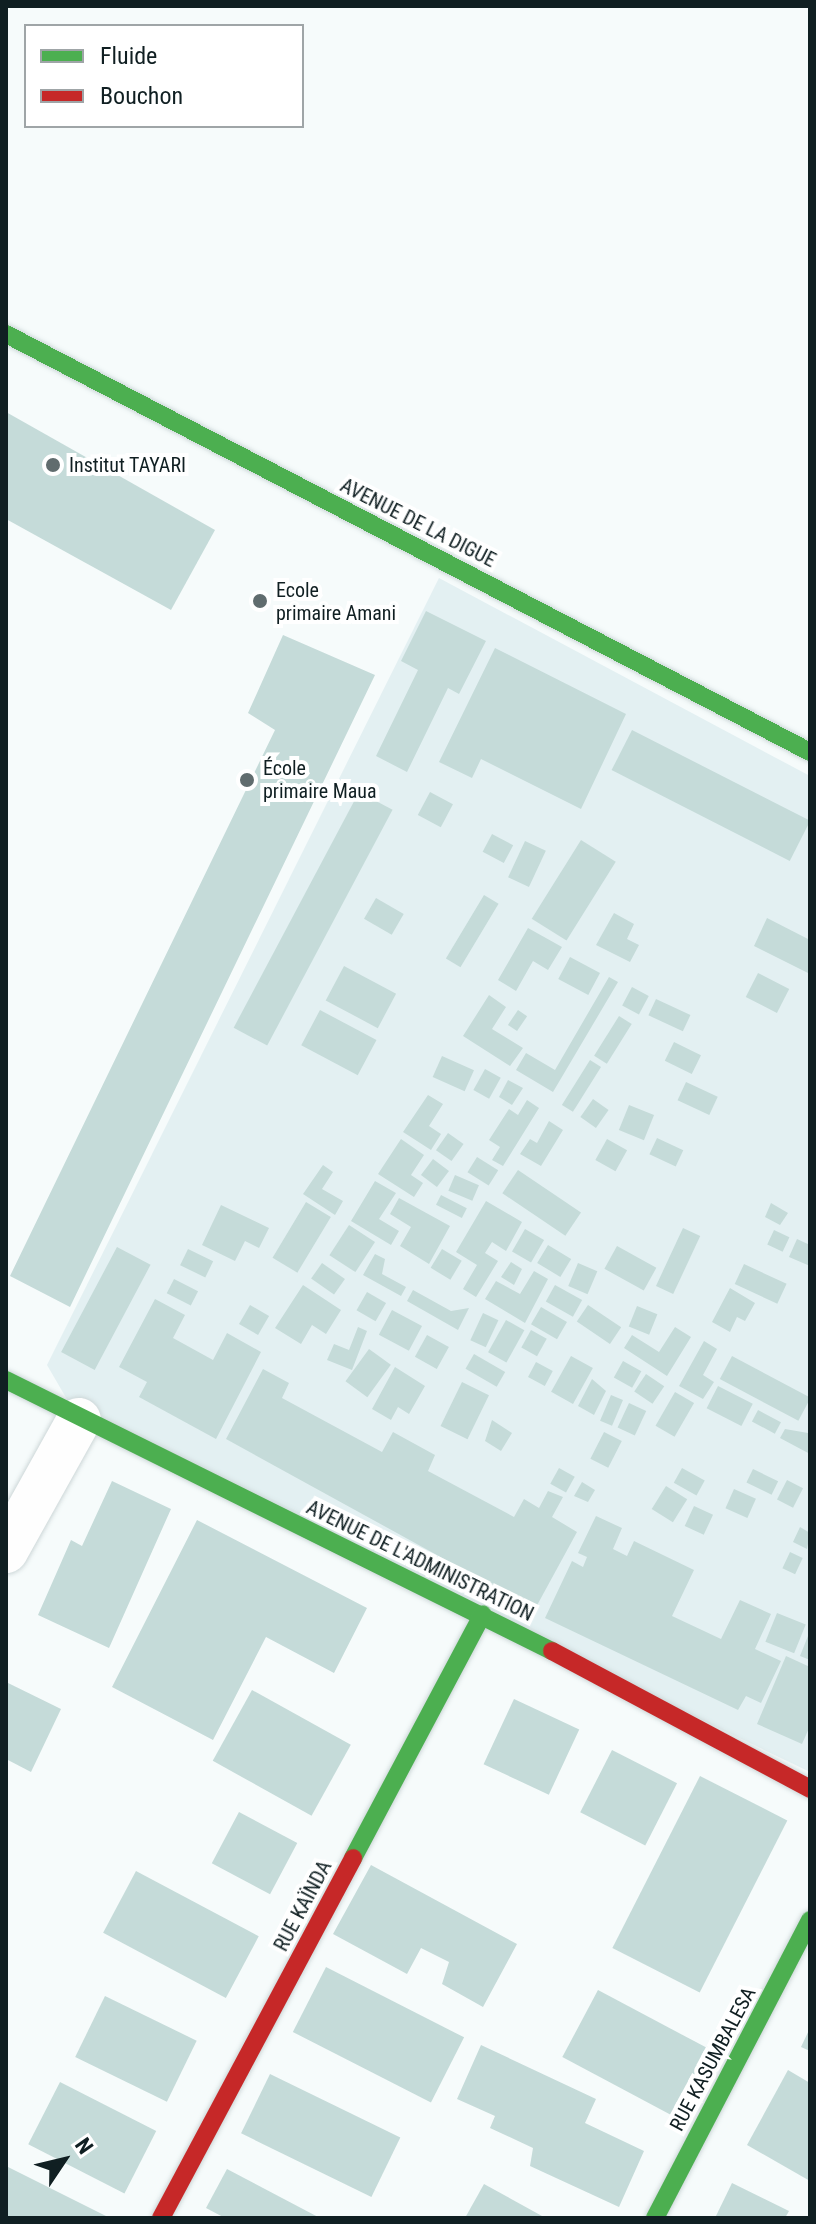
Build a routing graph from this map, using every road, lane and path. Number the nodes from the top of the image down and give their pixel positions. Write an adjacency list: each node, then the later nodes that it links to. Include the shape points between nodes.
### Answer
1 (6, 334): 2 (street, AVENUE DE LA DIGUE)
2 (810, 752)
3 (6, 1380): 4 (street, AVENUE DE L'ADMINISTRATION)
4 (79, 1420): 5 (street); 6 (street, AVENUE DE L'ADMINISTRATION)
5 (6, 1551)
6 (483, 1614): 7 (street, AVENUE DE L'ADMINISTRATION); 9 (street, RUE KAÏNDA)
7 (810, 1789)
8 (810, 1920): 10 (street, RUE KASUMBALESA)
9 (161, 2218)
10 (655, 2218)

